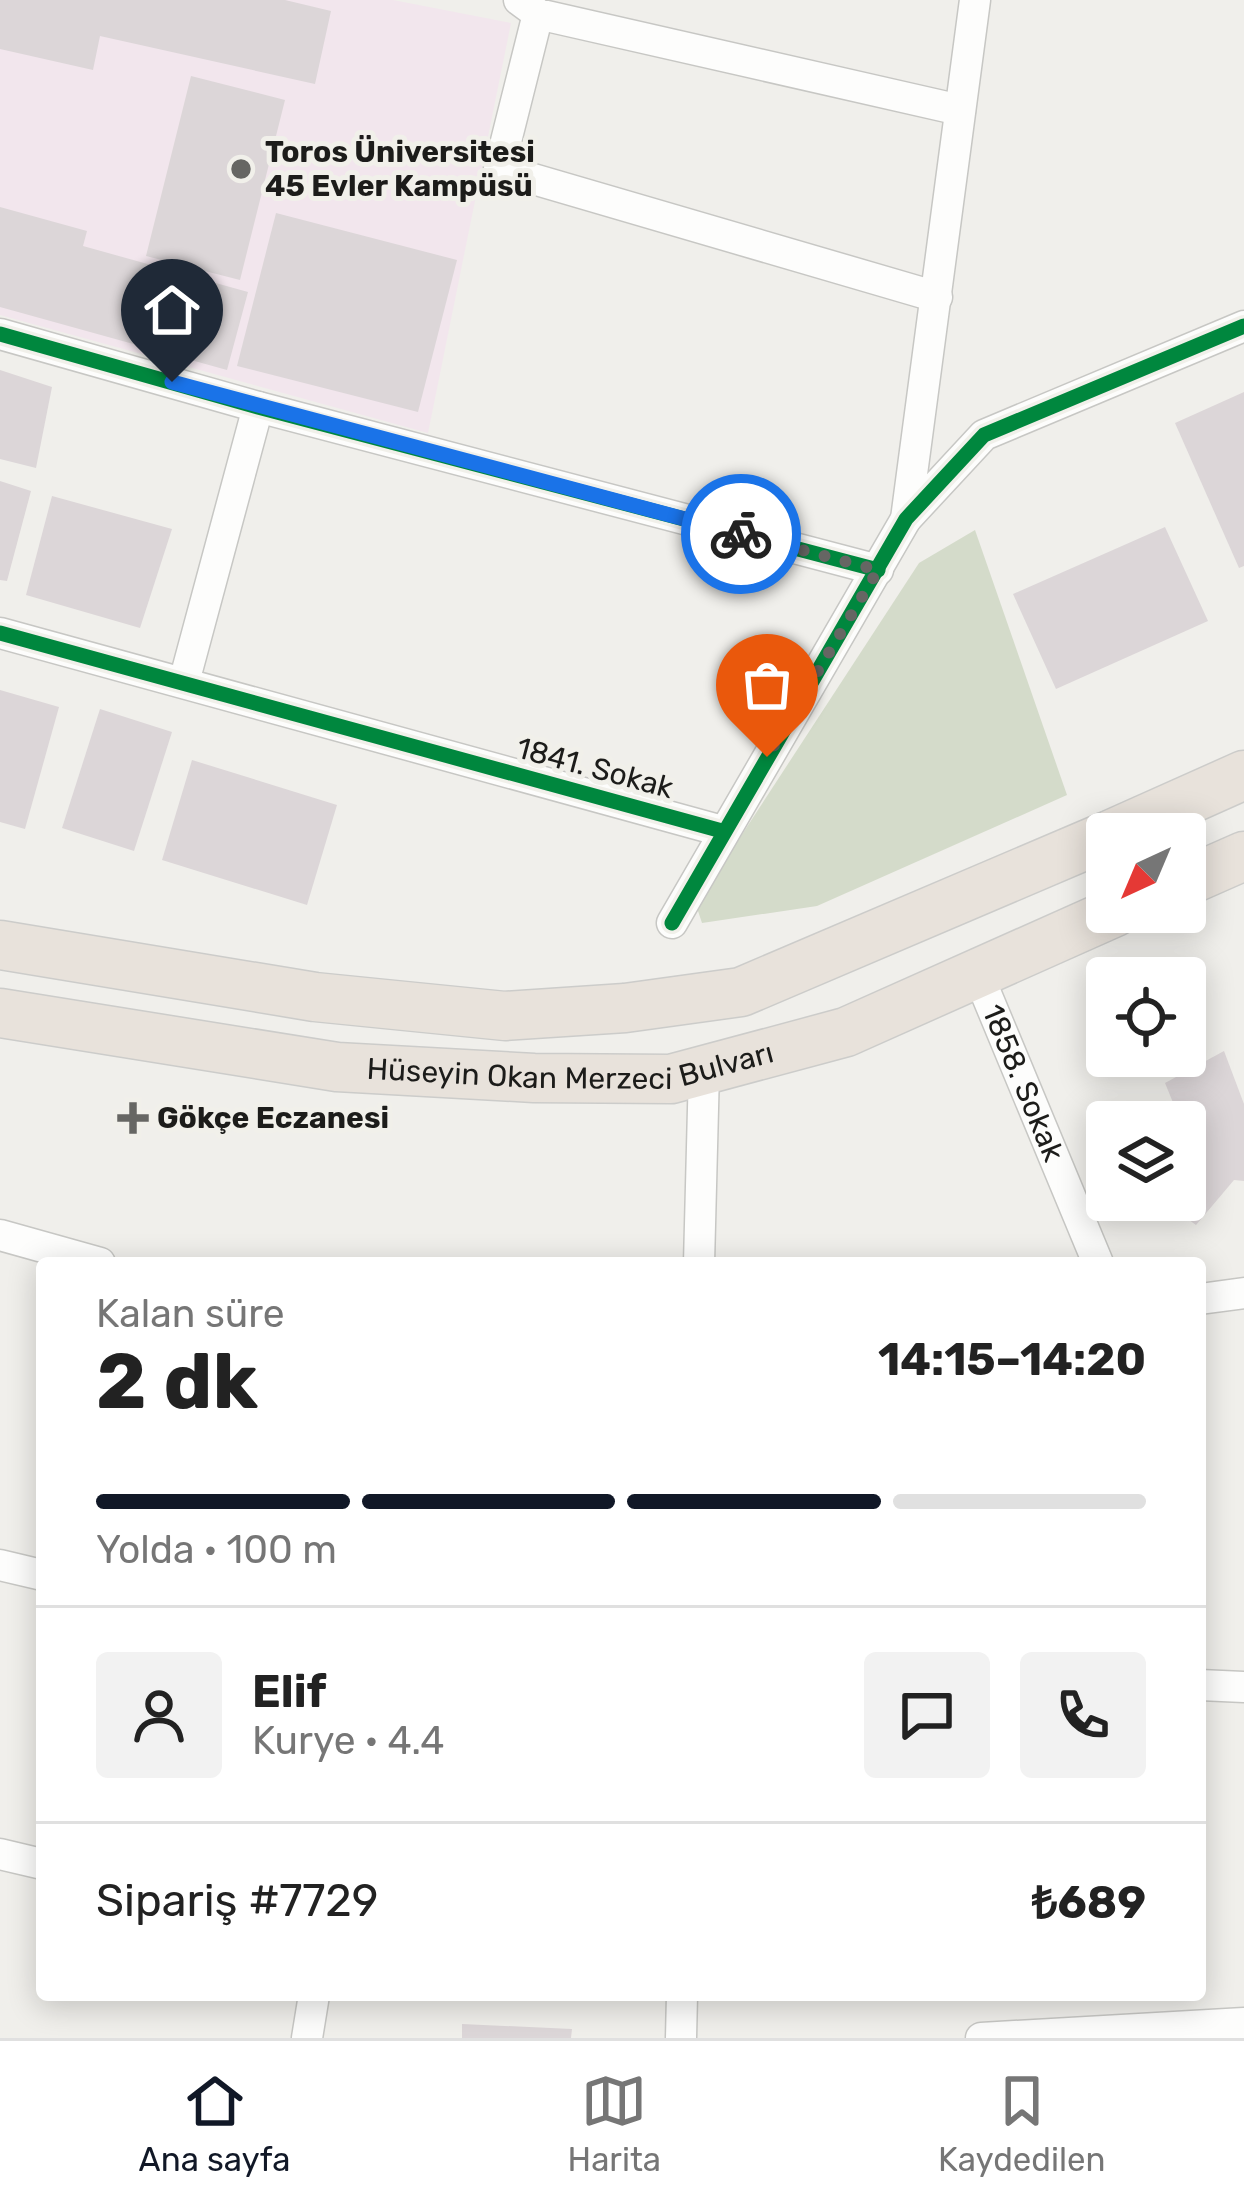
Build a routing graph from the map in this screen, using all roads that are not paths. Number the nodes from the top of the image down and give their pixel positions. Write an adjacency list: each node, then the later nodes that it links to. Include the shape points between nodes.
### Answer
1 (975, 0): 3 (street)
2 (528, 7): 3 (street); 4 (street, via 499,169)
3 (961, 110): 4 (street)
4 (937, 297): 8 (street)
5 (1244, 326): 8 (street, via 984,435)
6 (0, 334): 7 (street)
7 (258, 406): 9 (street); 11 (street)
8 (906, 519): 9 (street)
9 (878, 570): 14 (street)
10 (0, 633): 11 (street, 1841. Sokak)
11 (184, 682): 14 (street, 1841. Sokak)
12 (1244, 775): 13 (main road, Hüseyin Okan Merzeci Bulvarı)
13 (1158, 813)
14 (722, 831): 18 (street)
15 (1086, 845): 20 (main road, Hüseyin Okan Merzeci Bulvarı, via 741,992 626,1009 506,1016 339,999)
16 (1244, 856): 17 (main road)
17 (1206, 872)
18 (672, 923)
19 (1086, 925): 21 (main road, Hüseyin Okan Merzeci Bulvarı)
20 (0, 945)
21 (977, 972): 23 (main road, Hüseyin Okan Merzeci Bulvarı, via 846,1032); 27 (street, 1858. Sokak)
22 (0, 1012): 23 (main road, Hüseyin Okan Merzeci Bulvarı, via 337,1067 648,1079)
23 (704, 1070): 26 (street)
24 (0, 1235): 25 (street)
25 (79, 1257)
26 (699, 1257)
27 (1096, 1257)
28 (1244, 1293): 29 (street)
29 (1206, 1298)
30 (0, 1565): 31 (street)
31 (36, 1574)
32 (1206, 1684): 33 (street)
33 (1244, 1687)
34 (0, 1854): 35 (street)
35 (36, 1863)
36 (313, 2001): 39 (street)
37 (682, 2001): 40 (street)
38 (1244, 2023): 41 (street)
39 (308, 2038)
40 (681, 2038)
41 (981, 2038)

